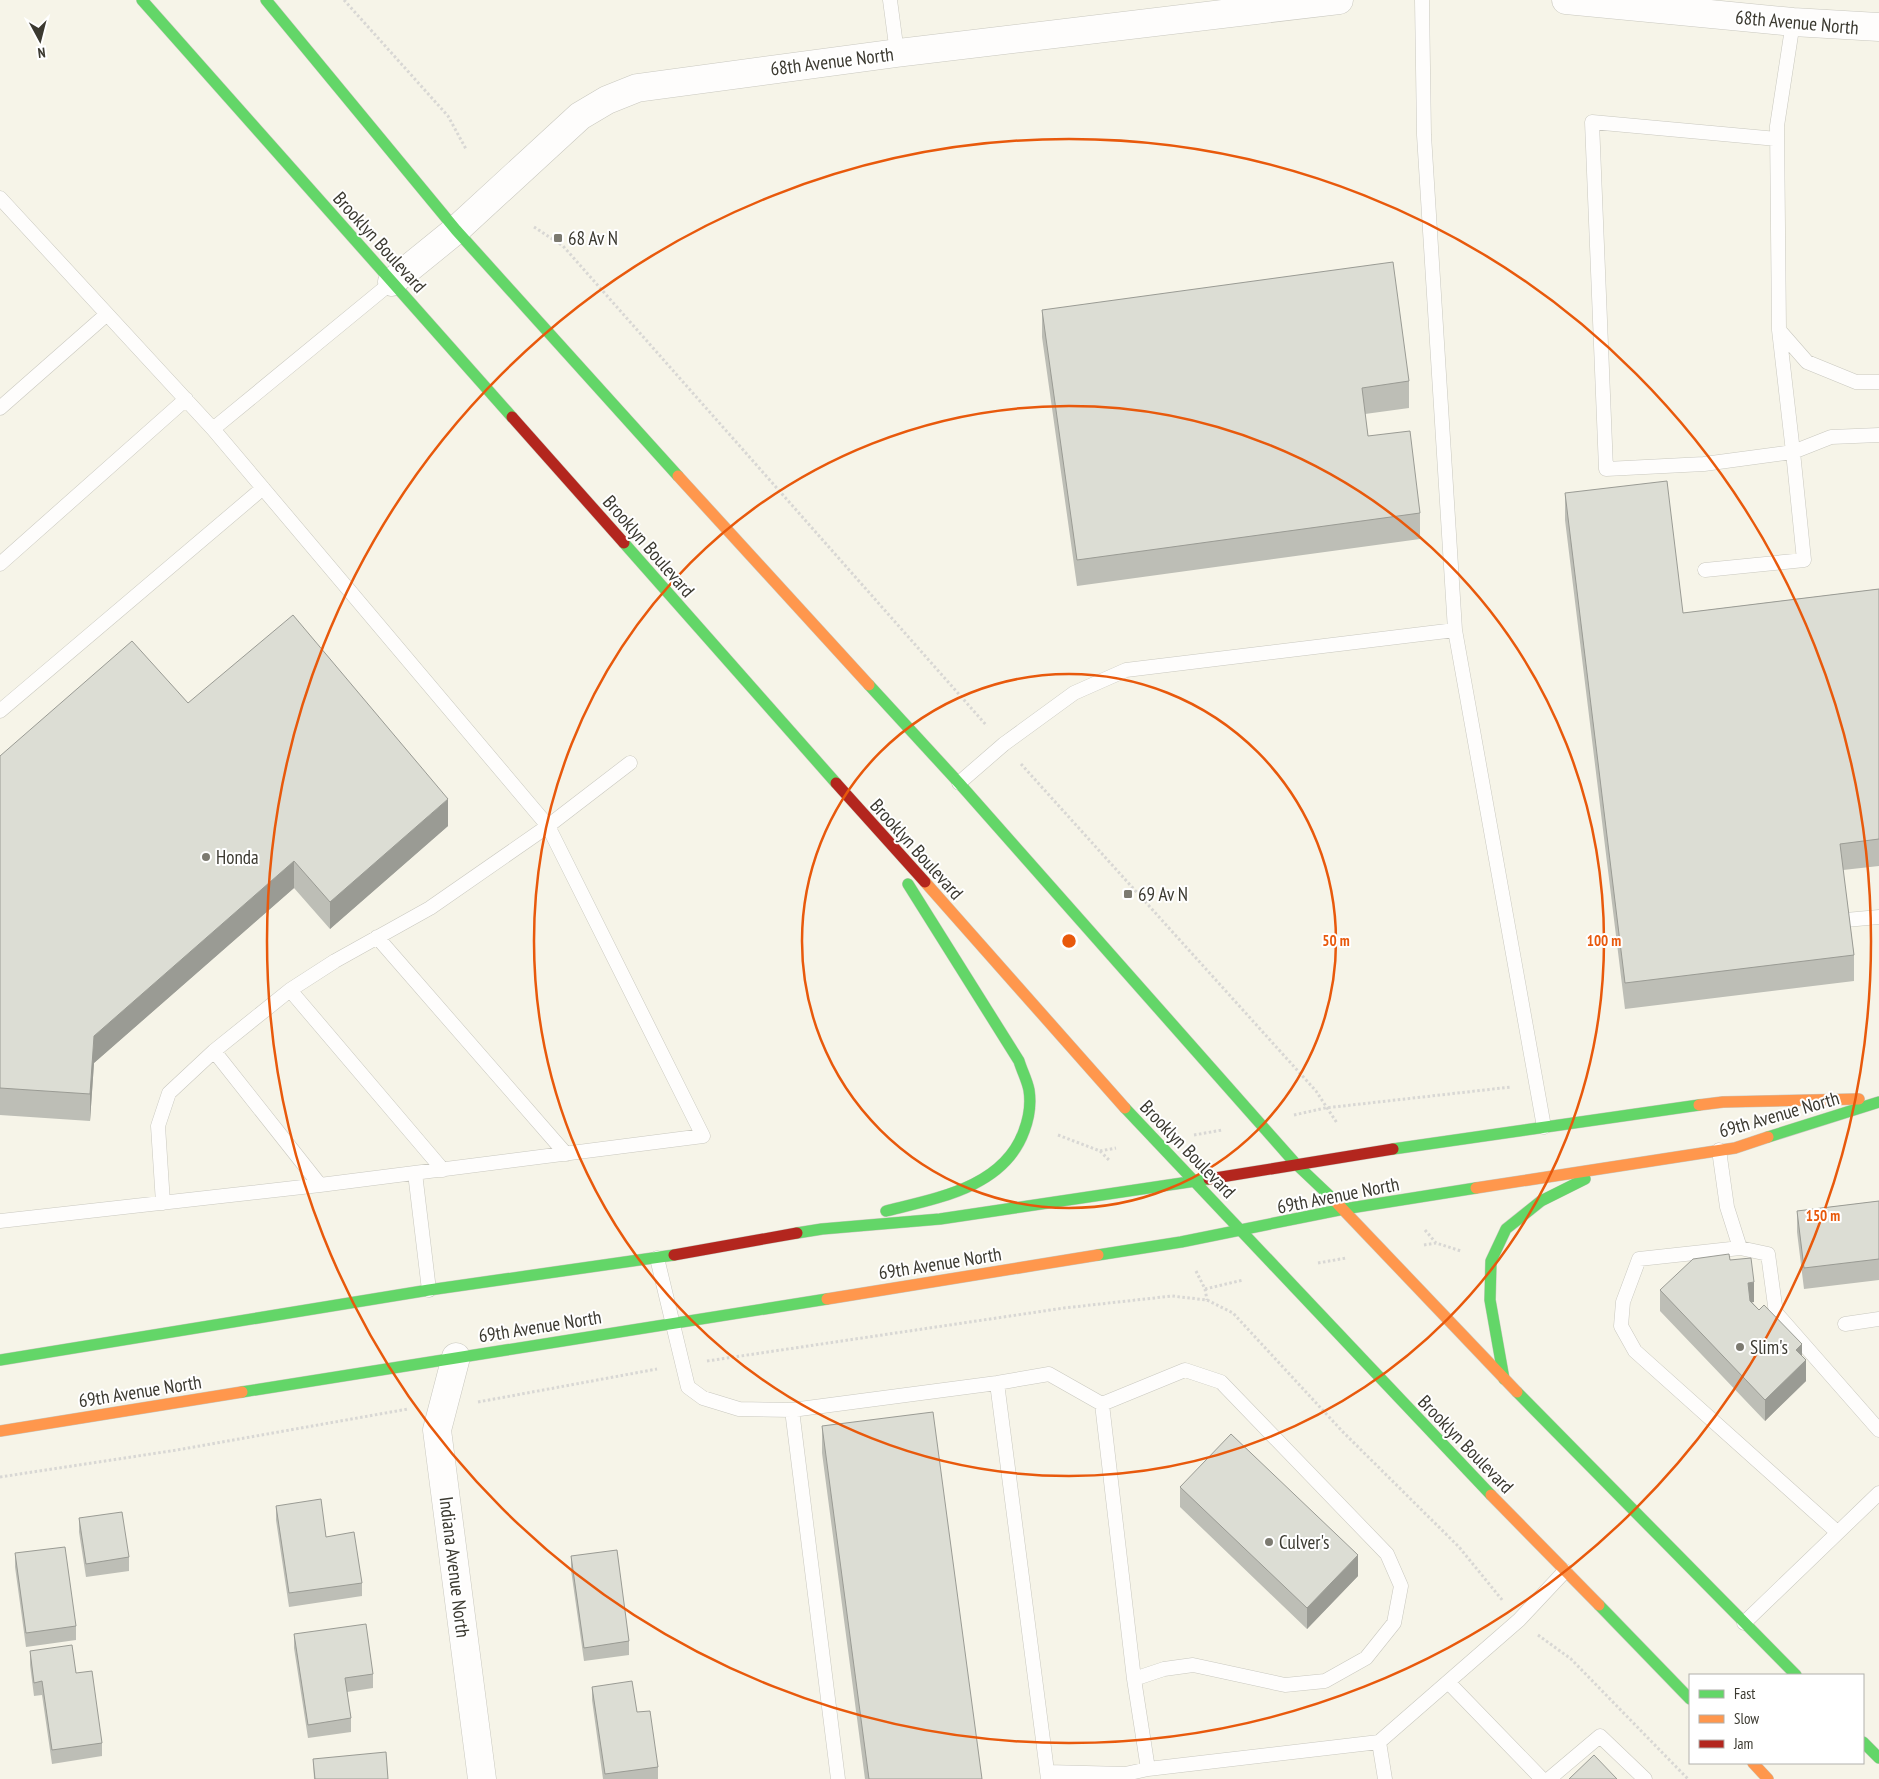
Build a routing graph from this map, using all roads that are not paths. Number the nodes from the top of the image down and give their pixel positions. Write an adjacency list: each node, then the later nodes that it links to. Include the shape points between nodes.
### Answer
1 (142, 0): 13 (main road, Brooklyn Boulevard)
2 (266, 0): 12 (main road)
3 (890, 0): 9 (lane)
4 (1339, 0): 9 (street, 68th Avenue North)
5 (1422, 0): 25 (lane, via 1424,135)
6 (1566, 0): 7 (street, 68th Avenue North)
7 (1793, 22): 8 (street, 68th Avenue North); 10 (lane)
8 (1879, 27)
9 (896, 53): 12 (street, 68th Avenue North, via 636,88 580,116)
10 (1776, 139): 15 (lane); 21 (lane, via 1592,122 1606,469 1704,464)
11 (0, 198): 14 (lane)
12 (456, 230): 13 (street, 68th Avenue North); 28 (main road)
13 (392, 282): 19 (lane); 29 (main road, Brooklyn Boulevard)
14 (107, 314): 17 (lane); 18 (lane)
15 (1779, 330): 16 (lane, via 1807,362 1856,382); 21 (lane)
16 (1879, 382)
17 (186, 399): 19 (lane); 23 (lane)
18 (0, 408)
19 (213, 429): 22 (lane)
20 (1879, 435): 21 (lane, via 1831,437)
21 (1792, 452): 24 (lane, via 1804,560)
22 (264, 488): 26 (lane); 30 (lane)
23 (0, 564)
24 (1705, 570)
25 (1455, 630): 28 (lane, via 1126,670 1074,693 1004,744); 37 (lane)
26 (0, 711)
27 (630, 763): 30 (lane)
28 (959, 783): 40 (main road)
29 (870, 822): 44 (main road, Brooklyn Boulevard, via 1156,1142); 49 (main road, via 1019,1061 1029,1090 1030,1111 1024,1138 1009,1161 986,1179 946,1194)
30 (548, 826): 33 (lane, via 430,908); 39 (lane, via 703,1136)
31 (1879, 917): 32 (lane)
32 (1846, 920)
33 (377, 937): 34 (lane); 39 (lane)
34 (290, 990): 35 (lane); 42 (lane)
35 (214, 1051): 45 (lane); 46 (lane, via 169,1093 158,1126)
36 (1879, 1100): 37 (main road, 69th Avenue North, via 1723,1102); 38 (main road, 69th Avenue North)
37 (1544, 1127): 40 (main road, 69th Avenue North)
38 (1720, 1150): 41 (main road, 69th Avenue North); 51 (lane, via 1726,1207)
39 (566, 1154): 42 (lane)
40 (1296, 1162): 44 (main road, 69th Avenue North); 47 (main road)
41 (1608, 1168): 47 (main road, 69th Avenue North); 59 (main road, via 1541,1201 1506,1229 1491,1261 1490,1300)
42 (444, 1170): 43 (lane)
43 (415, 1173): 45 (lane); 53 (lane)
44 (1196, 1181): 49 (main road, 69th Avenue North, via 940,1219); 50 (main road, Brooklyn Boulevard)
45 (320, 1185): 46 (lane)
46 (163, 1203): 48 (lane)
47 (1344, 1209): 50 (main road, 69th Avenue North); 59 (main road)
48 (0, 1221)
49 (822, 1229): 52 (main road, 69th Avenue North)
50 (1243, 1231): 55 (main road, 69th Avenue North); 67 (main road, Brooklyn Boulevard)
51 (1740, 1248): 63 (lane, via 1768,1254 1776,1313); 66 (lane, via 1639,1259 1623,1302 1620,1326 1635,1351)
52 (657, 1258): 53 (main road, 69th Avenue North); 55 (lane)
53 (429, 1290): 58 (main road, 69th Avenue North)
54 (1879, 1319): 56 (lane)
55 (672, 1323): 57 (main road, 69th Avenue North); 62 (lane, via 688,1387 696,1393 739,1409)
56 (1845, 1324)
57 (456, 1357): 64 (main road, 69th Avenue North); 81 (street, Indiana Avenue North, via 437,1430)
58 (0, 1360)
59 (1504, 1379): 68 (main road)
60 (997, 1383): 61 (lane, via 1049,1374); 62 (lane); 78 (lane)
61 (1102, 1404): 70 (lane); 70 (lane, via 1185,1370 1222,1382 1387,1554 1400,1586 1394,1623 1366,1658 1325,1680 1285,1685 1193,1665 1164,1669)
62 (792, 1410): 82 (lane)
63 (1879, 1430)
64 (0, 1431)
65 (1879, 1493): 66 (lane)
66 (1837, 1532): 68 (lane)
67 (1565, 1571): 71 (lane, via 1519,1620); 72 (main road, Brooklyn Boulevard)
68 (1744, 1623): 69 (main road)
69 (1795, 1674)
70 (1134, 1679): 77 (lane)
71 (1449, 1683): 73 (lane); 84 (lane)
72 (1689, 1698)
73 (1379, 1742): 77 (lane); 83 (lane)
74 (1864, 1743): 75 (main road)
75 (1879, 1758)
76 (1753, 1764): 86 (main road)
77 (1148, 1769): 79 (lane)
78 (1047, 1775): 79 (lane)
79 (1126, 1776)
80 (1557, 1777): 85 (lane, via 1600,1736)
81 (482, 1779)
82 (838, 1779)
83 (1385, 1779)
84 (1542, 1779)
85 (1645, 1779)
86 (1768, 1779)

